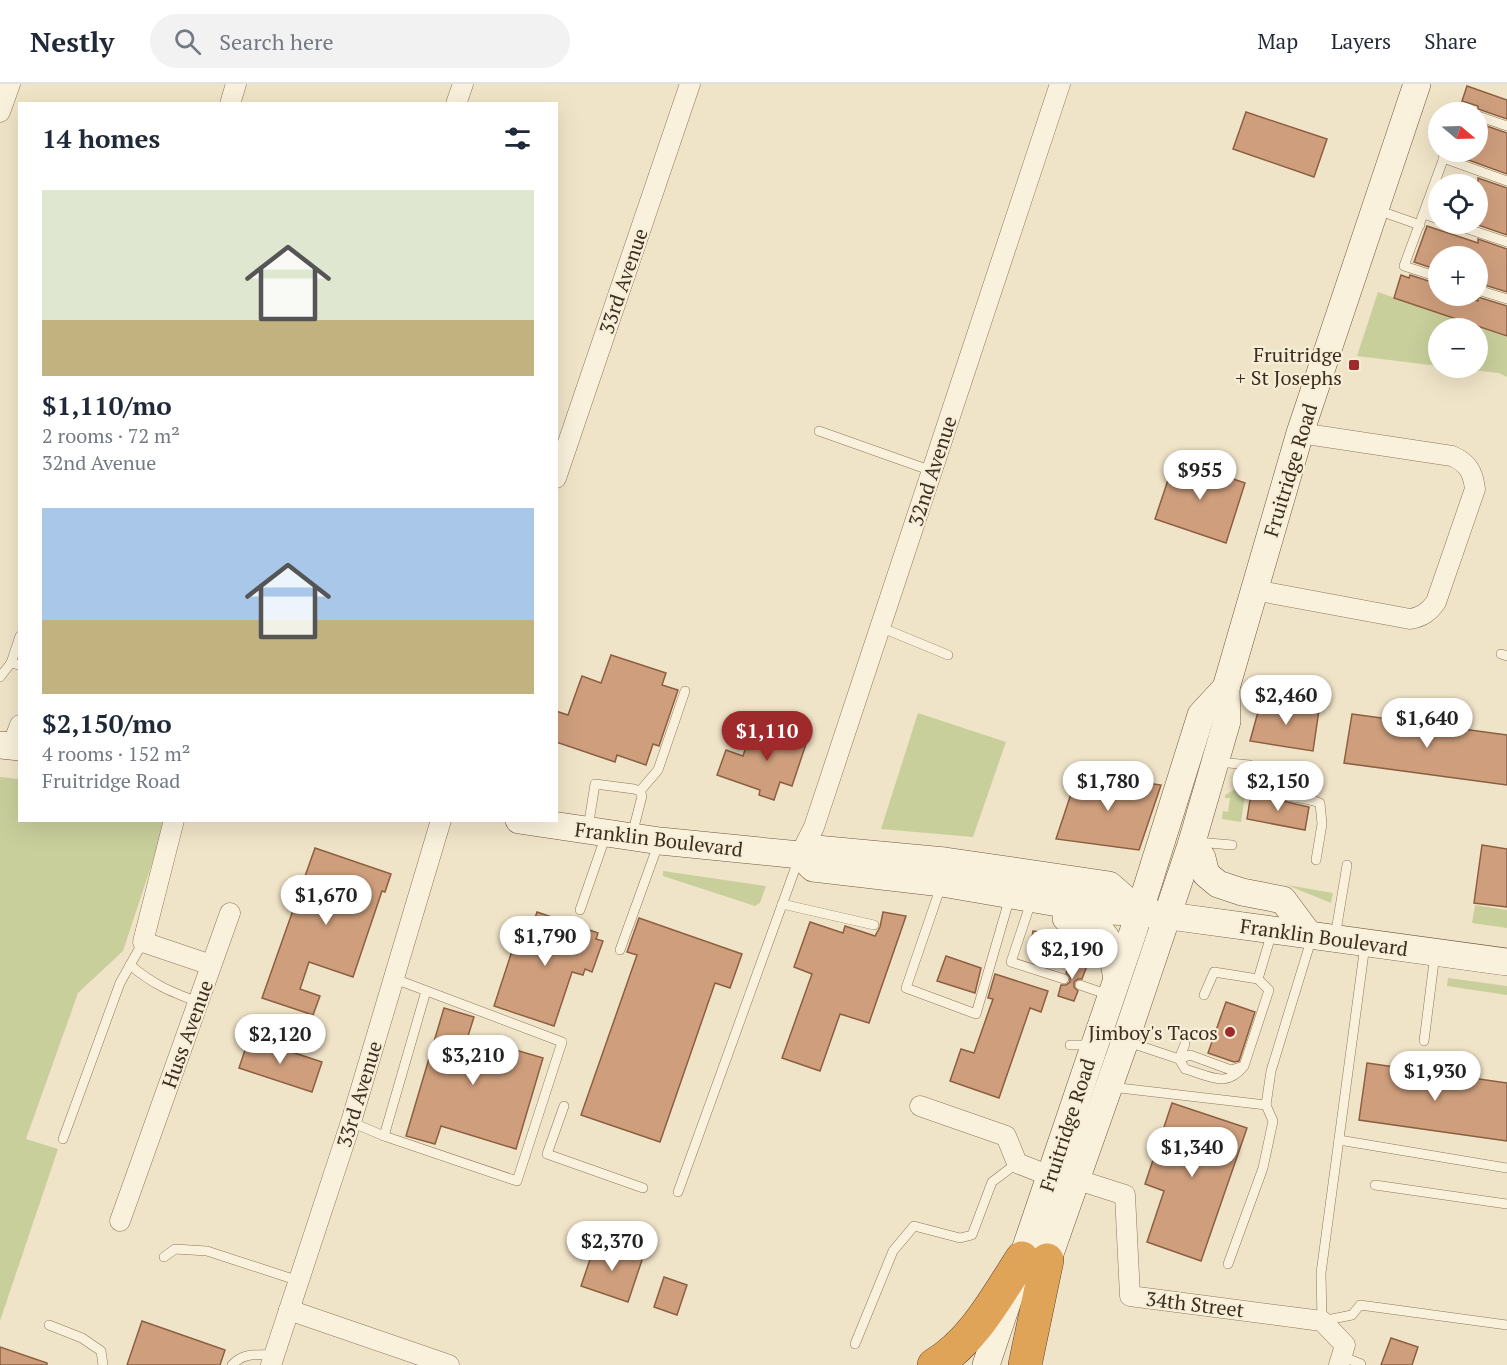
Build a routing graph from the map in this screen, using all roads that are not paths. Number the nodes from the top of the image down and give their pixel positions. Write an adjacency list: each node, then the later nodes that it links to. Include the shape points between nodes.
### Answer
1 (10, 84): 9 (street)
2 (236, 84): 7 (street)
3 (463, 84): 8 (street)
4 (690, 84): 27 (street, 33rd Avenue)
5 (1060, 84): 26 (street, 32nd Avenue)
6 (1417, 84): 15 (main road, Fruitridge Road)
7 (231, 102)
8 (457, 102)
9 (0, 112)
10 (1488, 119): 11 (lane)
11 (1507, 126)
12 (1442, 162): 16 (lane)
13 (1461, 162): 14 (lane)
14 (1507, 181)
15 (1375, 209): 18 (lane); 25 (main road, Fruitridge Road)
16 (1424, 214): 17 (lane); 18 (lane)
17 (1428, 215)
18 (1420, 225): 21 (lane, via 1404,266)
19 (1483, 234): 20 (lane)
20 (1507, 242)
21 (1428, 274)
22 (1488, 293): 23 (lane)
23 (1507, 299)
24 (819, 431): 26 (lane)
25 (1300, 433): 28 (main road, Fruitridge Road); 28 (street, via 1452,456 1467,465 1474,489 1436,602 1420,617 1410,619)
26 (932, 471): 29 (street, 32nd Avenue)
27 (558, 472)
28 (1254, 590): 34 (main road, Fruitridge Road)
29 (880, 627): 31 (lane); 45 (street, 32nd Avenue, via 814,827)
30 (18, 647): 32 (lane)
31 (948, 654)
32 (15, 664): 33 (lane)
33 (0, 677)
34 (1226, 688): 36 (main road, Fruitridge Road, via 1227,721); 53 (main road, Fruitridge Road, via 1201,715)
35 (685, 691): 37 (lane, via 658,770)
36 (1215, 762): 43 (main road, Fruitridge Road); 46 (lane, via 1250,765 1264,788 1320,803 1322,824)
37 (640, 791): 41 (lane, via 642,796); 41 (lane, via 595,784)
38 (173, 822): 57 (street)
39 (440, 822): 64 (street, 33rd Avenue)
40 (533, 822): 41 (main road, Franklin Boulevard)
41 (609, 833): 42 (main road, Franklin Boulevard); 51 (lane)
42 (660, 841): 45 (main road, Franklin Boulevard); 59 (lane)
43 (1192, 842): 44 (lane); 53 (main road, Fruitridge Road); 56 (main road, via 1206,874 1218,884 1283,900)
44 (1232, 845)
45 (800, 855): 48 (main road, Franklin Boulevard, via 813,868); 50 (lane); 53 (main road, Franklin Boulevard, via 816,849 933,860 1109,885)
46 (1316, 860)
47 (1347, 865): 56 (lane)
48 (942, 883): 49 (main road, Franklin Boulevard); 49 (lane, via 906,988 976,1014)
49 (1020, 901): 53 (main road, Franklin Boulevard); 66 (lane, via 1011,962); 68 (main road, via 1091,924 1103,932 1109,941)
50 (783, 904): 54 (lane); 90 (lane)
51 (580, 910)
52 (230, 913): 63 (street)
53 (1153, 914): 55 (main road, Franklin Boulevard); 68 (main road, Fruitridge Road); 72 (main road, Fruitridge Road)
54 (874, 925)
55 (1272, 930): 56 (main road, Franklin Boulevard); 65 (lane)
56 (1319, 936): 58 (main road, Franklin Boulevard); 78 (lane, via 1271,1071)
57 (143, 942): 62 (lane); 63 (street, Huss Avenue)
58 (1366, 942): 60 (main road, Franklin Boulevard); 84 (lane)
59 (620, 950)
60 (1435, 952): 61 (main road, Franklin Boulevard); 73 (lane)
61 (1507, 962)
62 (130, 964): 71 (lane, via 162,989); 83 (lane)
63 (211, 965): 71 (street, Huss Avenue)
64 (395, 979): 69 (lane); 81 (street, 33rd Avenue)
65 (1258, 979): 70 (lane, via 1214,972); 76 (lane, via 1269,990)
66 (1064, 980)
67 (1080, 985): 68 (lane)
68 (1114, 987): 87 (main road, Fruitridge Road, via 1082,1045 1067,1114)
69 (426, 991): 82 (lane); 82 (lane, via 562,1042 517,1181)
70 (1204, 995)
71 (198, 1002): 92 (street, Huss Avenue)
72 (1125, 1041): 75 (lane); 77 (main road, Fruitridge Road)
73 (1424, 1041)
74 (1185, 1044): 75 (lane)
75 (1179, 1059): 76 (lane, via 1190,1055 1231,1070); 76 (lane, via 1185,1069 1226,1081)
76 (1244, 1066)
77 (1108, 1087): 78 (lane); 87 (main road, Fruitridge Road)
78 (1266, 1105): 95 (lane, via 1273,1121 1263,1168)
79 (564, 1106): 89 (lane, via 547,1154)
80 (921, 1106): 85 (street, via 1006,1136)
81 (351, 1122): 82 (lane); 96 (street, 33rd Avenue)
82 (384, 1136)
83 (63, 1139)
84 (1339, 1140): 86 (lane); 98 (lane, via 1320,1273)
85 (1017, 1163): 87 (street, 34th Street); 101 (lane, via 992,1182 972,1235 960,1238 914,1226 893,1251)
86 (1507, 1168)
87 (1063, 1178): 94 (main road, Fruitridge Road); 98 (street, 34th Street, via 1125,1195 1130,1296)
88 (1375, 1185): 91 (lane)
89 (643, 1188)
90 (678, 1192)
91 (1507, 1204)
92 (120, 1221)
93 (164, 1257): 96 (lane, via 175,1249 207,1251)
94 (1035, 1259): 108 (highway, via 975,1329 948,1357); 109 (main road, Fruitridge Road); 110 (main road, Fruitridge Road); 111 (highway)
95 (1228, 1264)
96 (299, 1281): 97 (street, 33rd Avenue)
97 (289, 1310): 102 (street, 33rd Avenue); 107 (street)
98 (1322, 1321): 100 (lane, via 1352,1315 1360,1305); 103 (street, via 1345,1345)
99 (49, 1325): 105 (lane, via 82,1338 101,1351)
100 (1507, 1325)
101 (855, 1344)
102 (272, 1360): 106 (lane, via 249,1354)
103 (1340, 1361): 104 (lane)
104 (1361, 1364)
105 (104, 1365)
106 (232, 1365)
107 (449, 1365)
108 (934, 1365)
109 (986, 1365)
110 (1011, 1365)
111 (1025, 1365)

